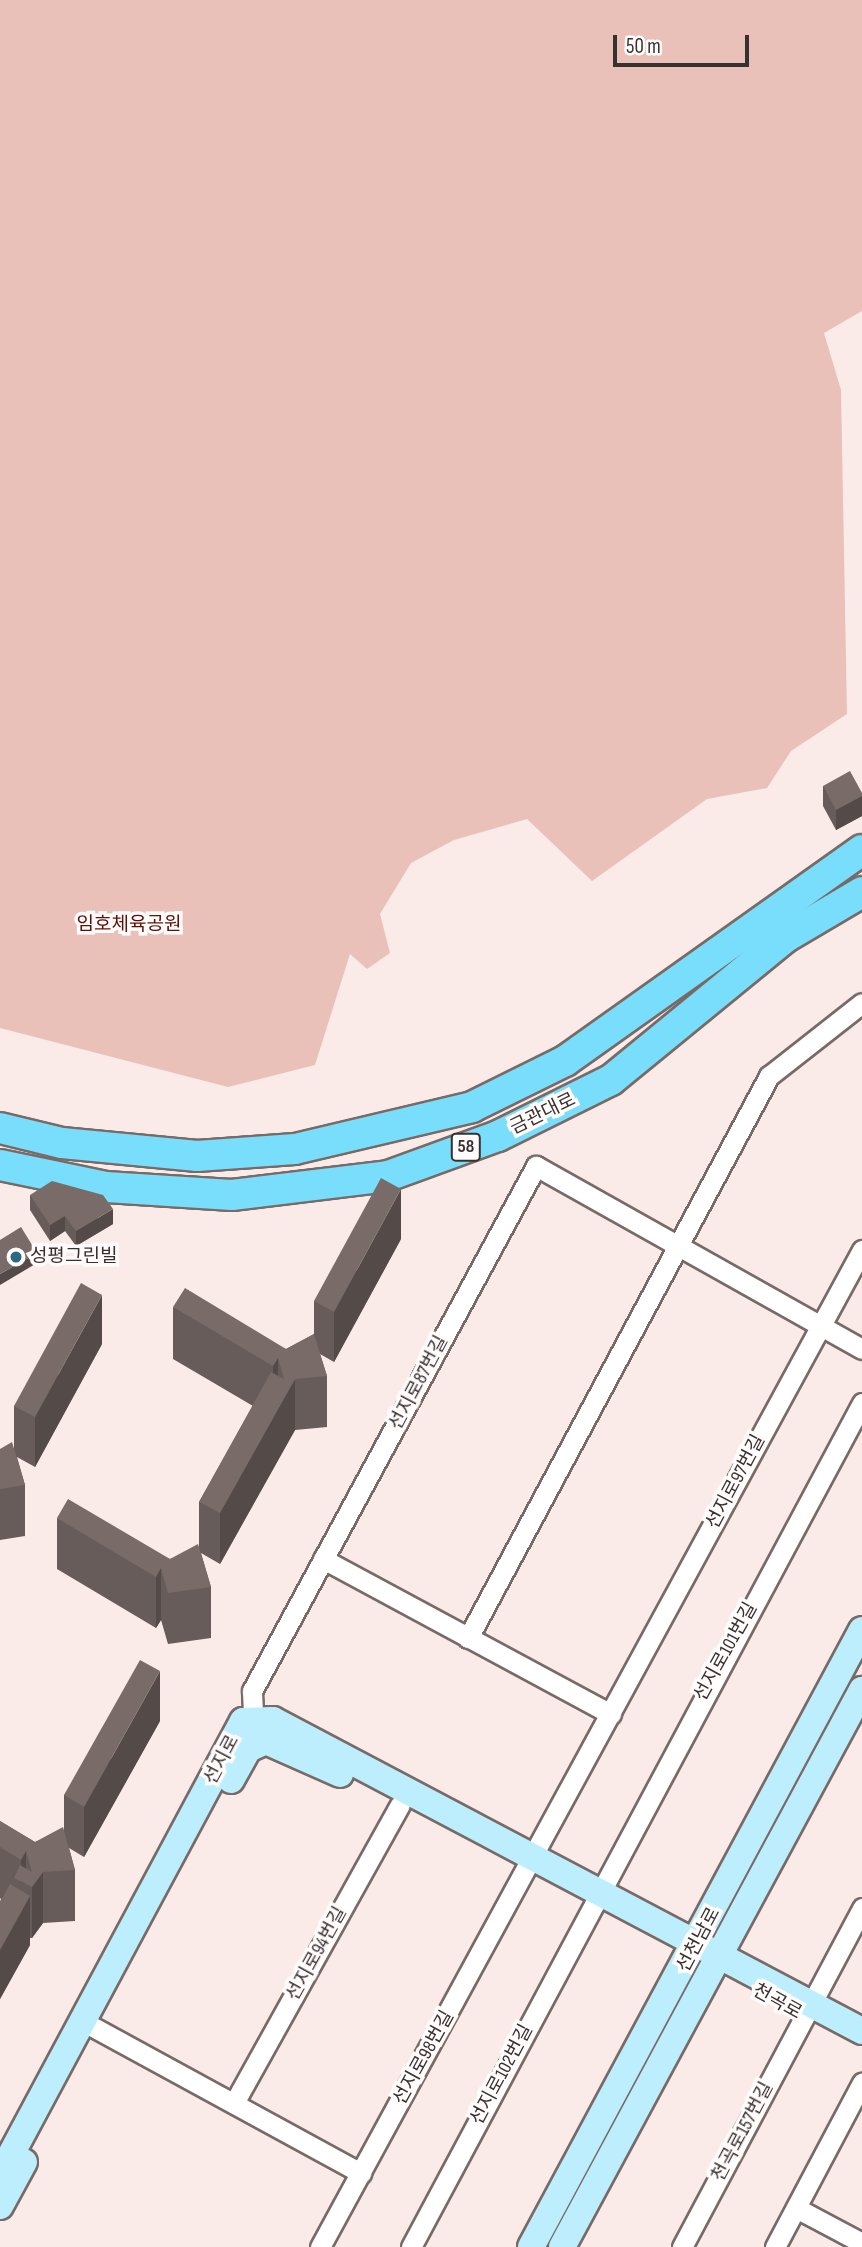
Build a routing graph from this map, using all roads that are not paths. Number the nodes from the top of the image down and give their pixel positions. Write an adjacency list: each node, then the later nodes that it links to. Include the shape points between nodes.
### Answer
1 (862, 850): 4 (main road, 금관대로 / 58, via 565,1061 472,1107 308,1146 197,1156 62,1143)
2 (862, 892): 5 (main road, 금관대로 / 58, via 786,937 611,1080 498,1136 388,1176 232,1195 106,1186)
3 (862, 1003): 6 (street, via 769,1076)
4 (0, 1128)
5 (0, 1165)
6 (675, 1243): 8 (street, 선지로87번길); 11 (street, 선지로87번길, via 536,1166); 13 (street)
7 (862, 1250): 8 (street, 선지로97번길)
8 (821, 1325): 9 (street, 선지로87번길); 15 (street, 선지로97번길)
9 (862, 1349)
10 (862, 1403): 19 (street, 선지로101번길)
11 (323, 1559): 13 (street); 16 (street, 선지로87번길, via 252,1691)
12 (862, 1630): 21 (street, 선천남로)
13 (468, 1637): 15 (street)
14 (862, 1690): 21 (street, 선천남로)
15 (611, 1714): 18 (street, 선지로97번길)
16 (254, 1733): 17 (street, 선지로); 18 (street, 선지로, via 273,1720); 23 (street, 선지로)
17 (400, 1805): 18 (street, 선지로); 27 (street, 선지로94번길)
18 (531, 1863): 19 (street, 선지로); 28 (street, 선지로98번길)
19 (594, 1895): 21 (street, 선지로); 34 (street, 선지로102번길)
20 (862, 1908): 22 (street, 천곡로157번길)
21 (706, 1954): 22 (street, 천곡로); 35 (street, 선천남로); 36 (street, 선천남로)
22 (808, 2010): 24 (street, 천곡로); 25 (street, 천곡로); 37 (street, 천곡로157번길)
23 (89, 2024): 27 (street); 29 (street, 선지로); 30 (street, 선지로)
24 (862, 2031)
25 (862, 2049)
26 (862, 2084): 31 (street)
27 (234, 2103): 28 (street)
28 (361, 2173): 33 (street, 선지로98번길)
29 (0, 2175)
30 (0, 2206)
31 (796, 2208): 32 (street); 38 (street)
32 (862, 2243)
33 (320, 2247)
34 (411, 2247)
35 (531, 2247)
36 (562, 2247)
37 (682, 2247)
38 (775, 2247)

